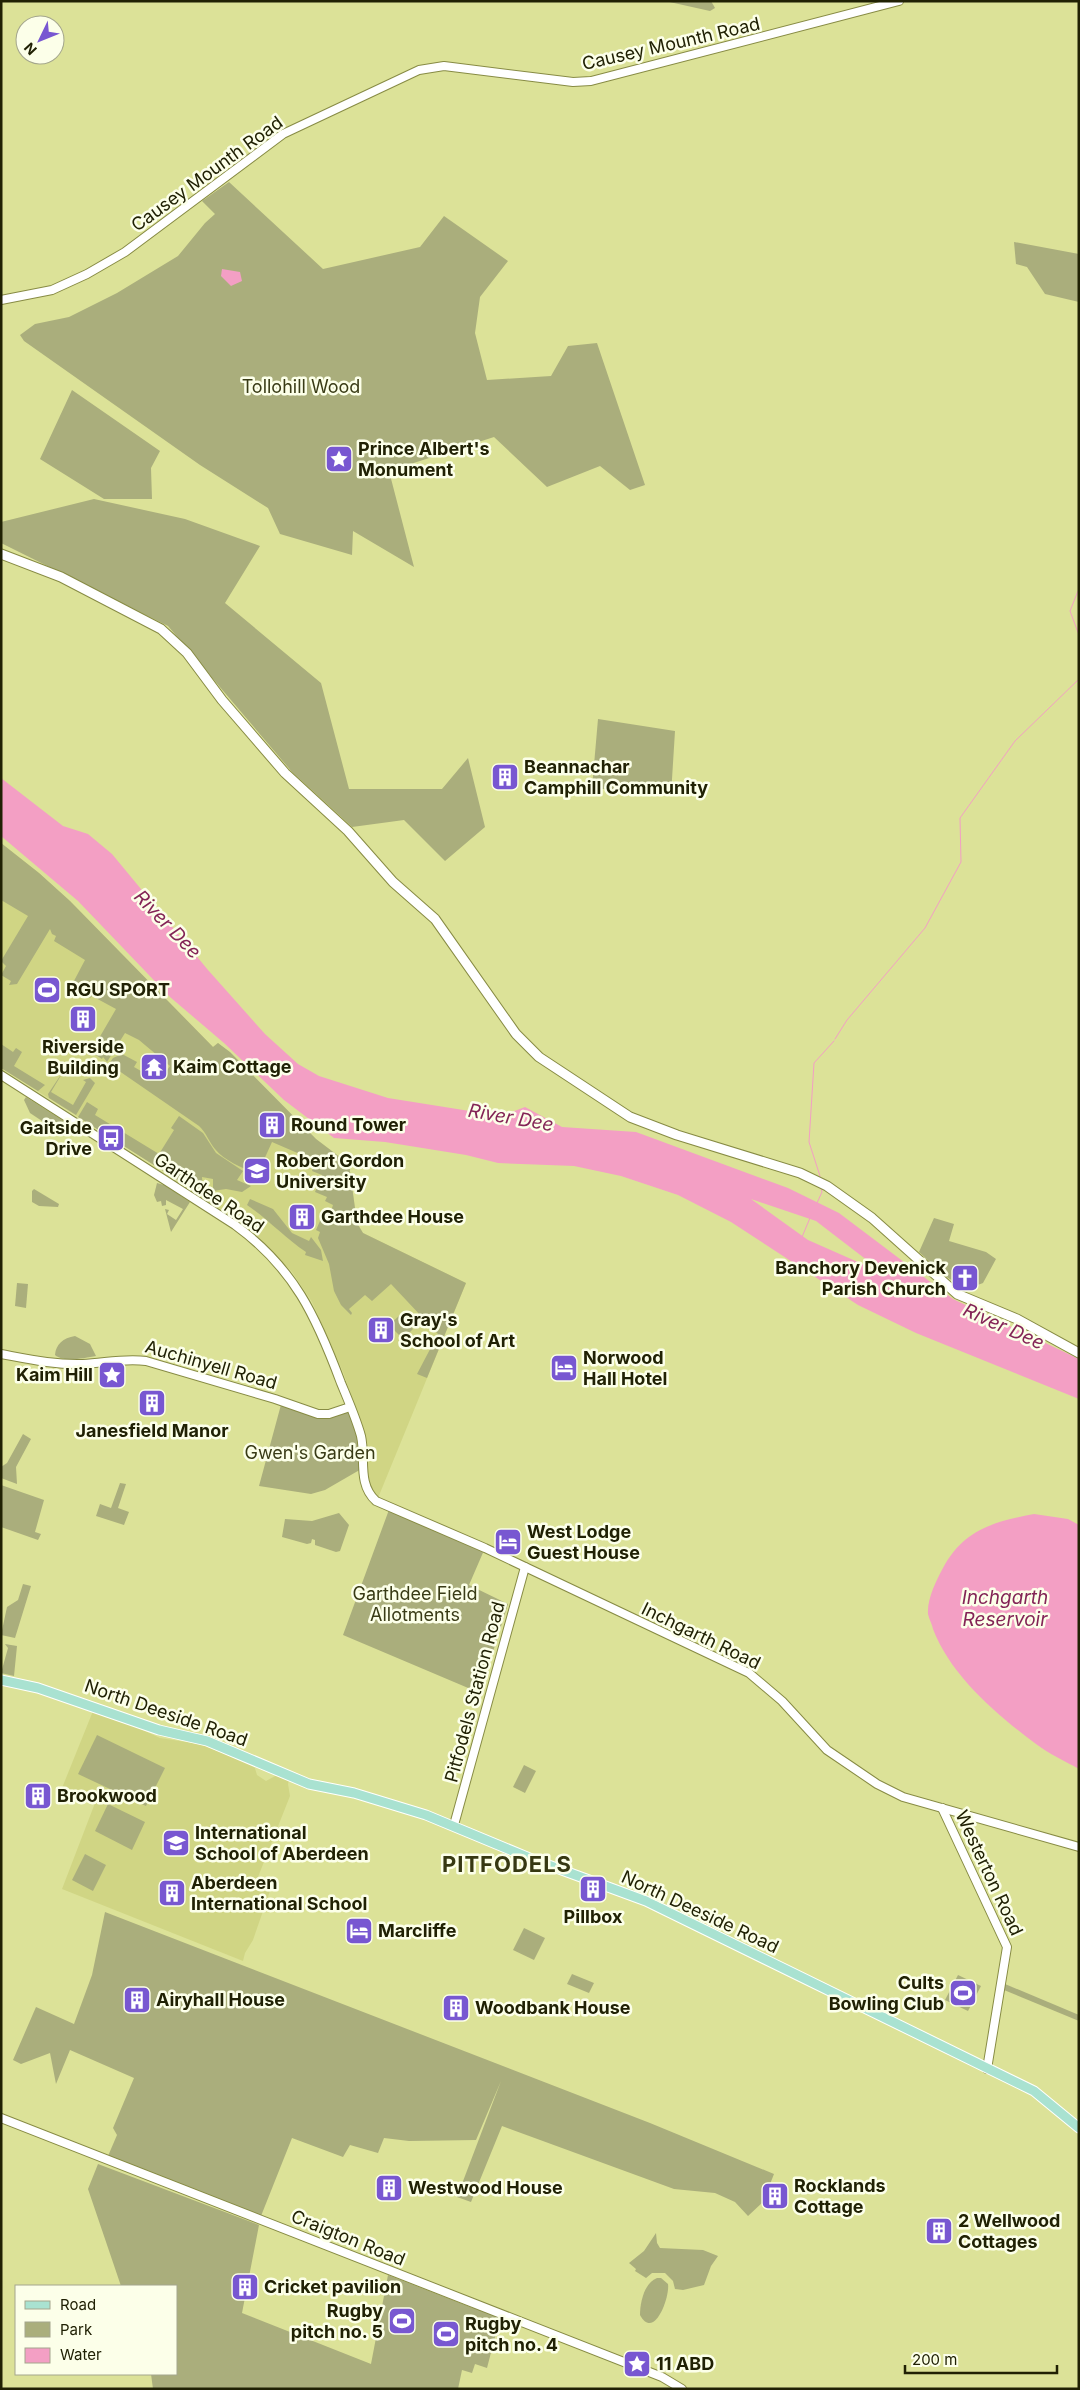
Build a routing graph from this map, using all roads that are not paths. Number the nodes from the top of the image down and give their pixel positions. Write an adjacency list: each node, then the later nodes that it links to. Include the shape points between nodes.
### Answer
1 (899, 1): 2 (street, Causey Mounth Road, via 591,81 573,82 444,66 419,70 283,134 125,252 87,274 52,290)
2 (1, 300)
3 (1, 554): 6 (main road, via 61,577 160,630 187,653 222,700 285,773 348,831 393,882 435,919 510,1026 539,1057 630,1117 800,1173 827,1186 872,1218 958,1294 1017,1319)
4 (1, 1075): 7 (street, Garthdee Road, via 211,1209 258,1244 288,1275 305,1300 330,1352)
5 (1, 1354): 7 (street, Auchinyell Road, via 60,1364 129,1359 146,1361 318,1414)
6 (1079, 1354)
7 (350, 1407): 8 (street, Garthdee Road, via 361,1438 366,1483)
8 (376, 1501): 9 (street, Inchgarth Road)
9 (525, 1567): 11 (street, Inchgarth Road, via 749,1673 782,1701 814,1738 843,1762 903,1797); 12 (street, Pitfodels Station Road)
10 (1, 1680): 12 (main road, North Deeside Road, via 38,1688 159,1730 207,1741 308,1784 372,1798)
11 (942, 1808): 13 (street, Inchgarth Road); 14 (street, Westerton Road, via 1006,1942)
12 (454, 1825): 14 (main road, North Deeside Road, via 684,1918)
13 (1079, 1846)
14 (987, 2070): 16 (main road, North Deeside Road, via 1034,2091)
15 (1, 2118): 17 (street, Craigton Road, via 662,2377)
16 (1079, 2128)
17 (682, 2389)

